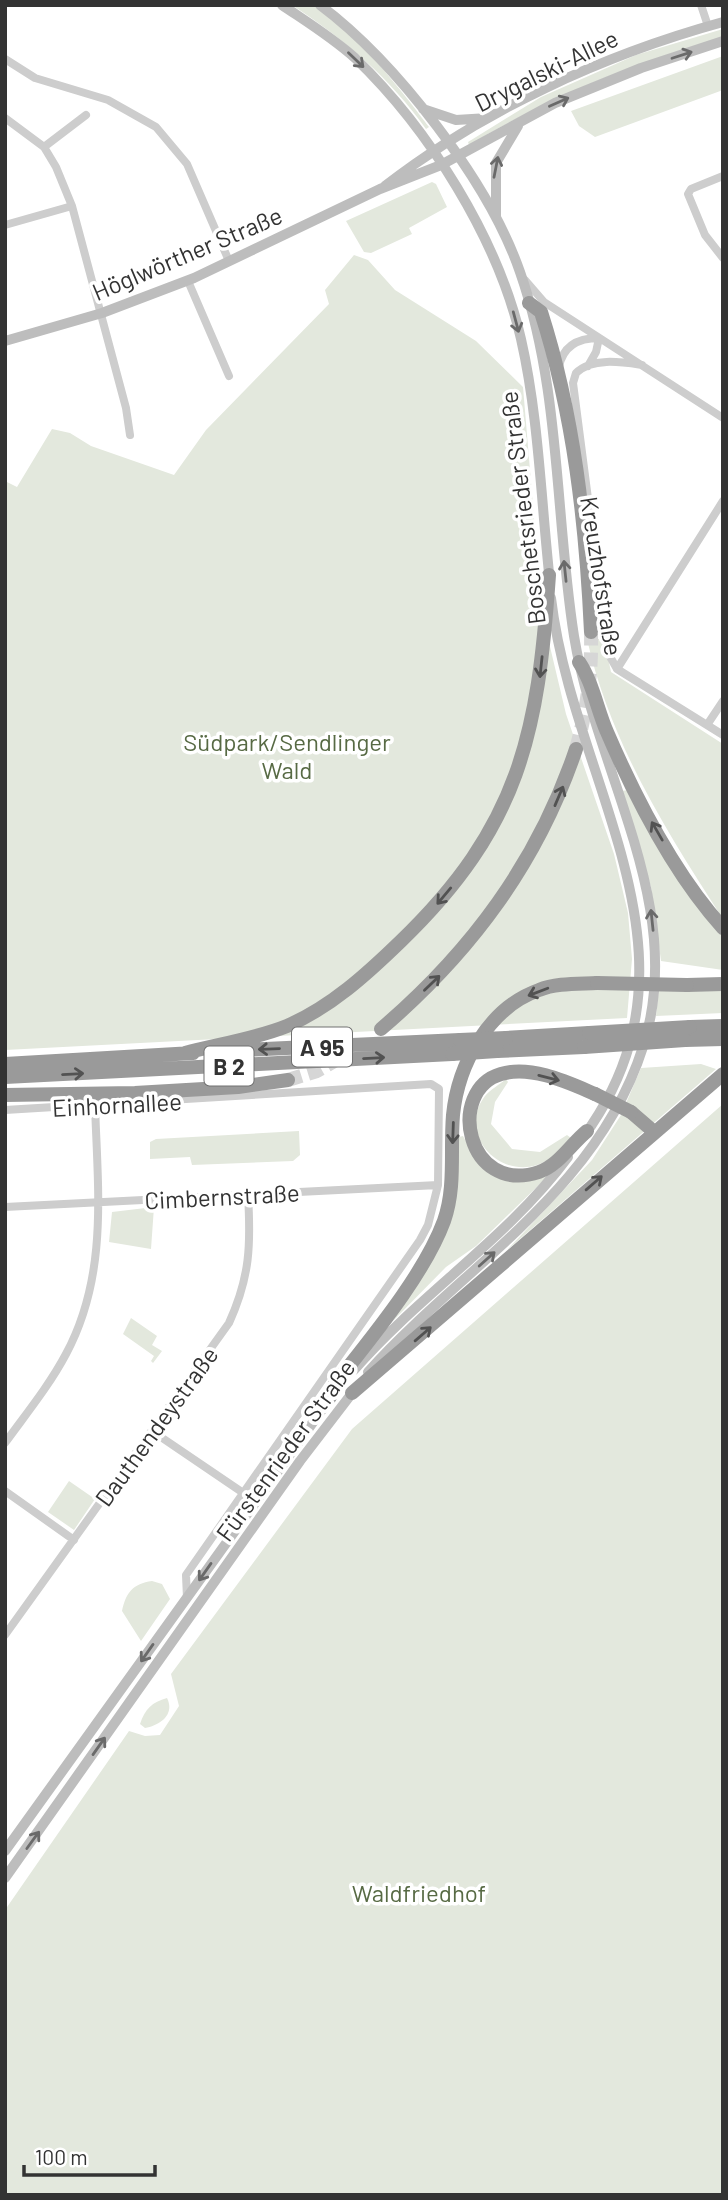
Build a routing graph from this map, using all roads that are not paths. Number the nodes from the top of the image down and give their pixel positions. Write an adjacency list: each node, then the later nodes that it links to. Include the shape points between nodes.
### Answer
1 (282, 5): 7 (main road, Boschetsrieder Straße)
2 (320, 5): 4 (main road, Boschetsrieder Straße)
3 (701, 5): 6 (street)
4 (335, 17): 7 (main road); 10 (main road, Boschetsrieder Straße, via 381,61)
5 (723, 22): 6 (main road, Drygalski-Allee)
6 (708, 26): 12 (main road, Drygalski-Allee, via 629,51)
7 (322, 32): 17 (main road, Boschetsrieder Straße, one-way to 17, via 378,82)
8 (723, 41): 14 (main road, Drygalski-Allee, one-way to 8, via 641,68)
9 (5, 59): 26 (street, via 35,78 108,100 156,127 187,164)
10 (420, 108): 12 (main road, via 456,120); 15 (main road, Boschetsrieder Straße)
11 (86, 115): 16 (street)
12 (493, 117): 15 (main road, Drygalski-Allee)
13 (5, 118): 16 (street)
14 (523, 119): 18 (main road, Drygalski-Allee); 23 (main road, one-way to 14, via 496,163)
15 (448, 143): 17 (main road, Drygalski-Allee); 18 (main road, Boschetsrieder Straße)
16 (44, 147): 22 (street)
17 (431, 152): 19 (main road, Boschetsrieder Straße); 21 (main road, Höglwörther Straße)
18 (458, 157): 19 (main road, Höglwörther Straße); 23 (main road, Boschetsrieder Straße)
19 (441, 165): 21 (main road, Höglwörther Straße); 40 (main road, Boschetsrieder Straße, one-way to 40, via 496,262 515,317 529,385)
20 (723, 176): 25 (street, via 688,194 705,235)
21 (380, 190): 26 (main road, Höglwörther Straße)
22 (72, 206): 24 (street); 30 (street)
23 (496, 222): 27 (main road, Boschetsrieder Straße)
24 (5, 225)
25 (723, 258)
26 (229, 261): 28 (main road, Höglwörther Straße)
27 (520, 272): 29 (main road, Boschetsrieder Straße); 31 (street, via 544,302)
28 (188, 281): 30 (main road, Höglwörther Straße); 36 (street)
29 (528, 303): 35 (highway, via 541,312); 42 (main road, Boschetsrieder Straße, one-way to 29, via 549,400)
30 (102, 313): 32 (main road, Höglwörther Straße); 38 (street)
31 (599, 338): 33 (street); 34 (street); 35 (street, via 584,338 569,346)
32 (5, 341)
33 (642, 365): 34 (street); 37 (street)
34 (587, 366): 43 (street, Kreuzhofstraße, via 576,373 574,390 608,653)
35 (558, 375): 41 (highway, via 584,524)
36 (229, 376)
37 (723, 418)
38 (130, 435)
39 (723, 501): 43 (street)
40 (549, 575): 54 (highway, one-way to 54, via 539,687 527,745 499,816 464,873 430,914 330,1002 262,1035); 58 (main road, Boschetsrieder Straße, via 575,713 636,912 640,986 629,1045)
41 (591, 632)
42 (579, 662): 48 (highway, one-way to 42, via 657,831 607,733 588,675); 59 (main road, Boschetsrieder Straße, one-way to 42, via 655,988 652,911)
43 (617, 669): 45 (street, Kreuzhofstraße)
44 (723, 701): 45 (street)
45 (707, 725): 46 (street, Kreuzhofstraße)
46 (723, 735)
47 (576, 749): 51 (highway, one-way to 47, via 447,968 515,881 553,810)
48 (723, 928)
49 (723, 984): 72 (highway, one-way to 72, bridge, via 597,983 538,990 503,1013 479,1040 457,1091 451,1189 430,1252)
50 (723, 1026): 52 (highway, A 95)
51 (381, 1029)
52 (688, 1034): 53 (highway, B 2); 54 (highway, A 95, one-way to 54, bridge, via 589,1033); 57 (highway, B 2, one-way to 52, bridge, via 584,1047)
53 (723, 1038)
54 (185, 1053): 55 (highway, A 95)
55 (5, 1064)
56 (723, 1073): 66 (highway)
57 (5, 1077)
58 (615, 1077): 65 (main road, Fürstenrieder Straße)
59 (632, 1078): 71 (main road, Fürstenrieder Straße, one-way to 59, via 398,1341 564,1186 612,1119)
60 (288, 1080): 62 (highway, via 135,1093)
61 (437, 1086): 63 (street, Einhornallee); 67 (street, Fürstenrieder Straße, via 441,1094)
62 (5, 1095)
63 (95, 1106): 64 (street, Einhornallee); 69 (street)
64 (5, 1110)
65 (587, 1131): 66 (highway, one-way to 66, bridge, via 555,1165 515,1175 495,1169 481,1158 469,1130 469,1114 485,1084 500,1074 525,1073 554,1078 595,1094 631,1112); 72 (main road, Fürstenrieder Straße, via 517,1215 398,1323)
66 (653, 1131): 71 (highway, one-way to 66)
67 (438, 1185): 68 (street, Cimbernstraße); 76 (street, Fürstenrieder Straße, via 420,1240)
68 (248, 1195): 69 (street, Cimbernstraße); 73 (street, Dauthendeystraße, via 250,1259 233,1315)
69 (99, 1202): 70 (street, Cimbernstraße); 74 (street, via 95,1267 79,1328 48,1384)
70 (5, 1207)
71 (352, 1393): 82 (main road, Fürstenrieder Straße)
72 (330, 1397): 77 (main road, Fürstenrieder Straße)
73 (152, 1431): 76 (street); 78 (street, Dauthendeystraße)
74 (5, 1443)
75 (5, 1491): 78 (street)
76 (244, 1494): 77 (street); 79 (street, Fürstenrieder Straße, via 186,1575)
77 (255, 1501): 79 (main road, Fürstenrieder Straße, one-way to 79)
78 (74, 1539): 80 (street, Dauthendeystraße)
79 (187, 1598): 81 (main road, Fürstenrieder Straße, one-way to 81)
80 (5, 1635)
81 (106, 1712): 82 (main road); 83 (main road, Fürstenrieder Straße)
82 (117, 1721): 84 (main road, Fürstenrieder Straße, one-way to 82)
83 (5, 1851)
84 (5, 1878)

